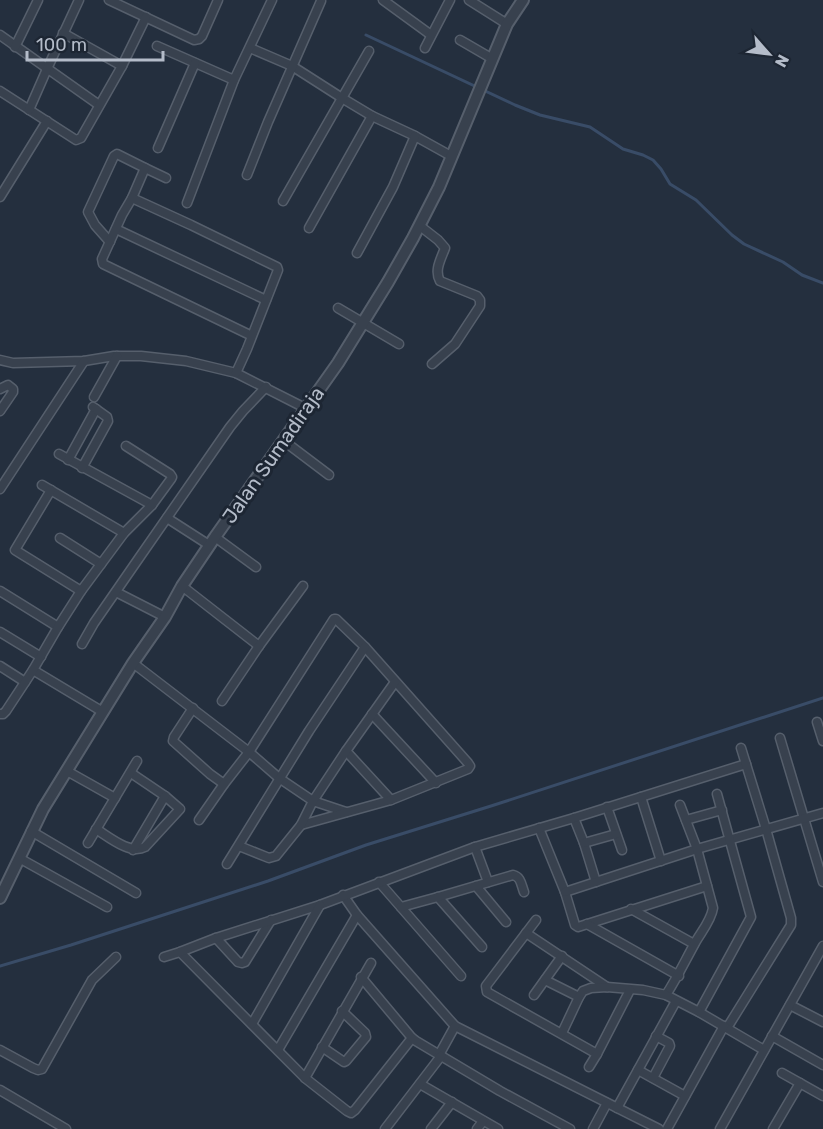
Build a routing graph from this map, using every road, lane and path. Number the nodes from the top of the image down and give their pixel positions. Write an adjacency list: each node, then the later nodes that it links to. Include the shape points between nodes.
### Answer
1 (38, 0): 18 (street)
2 (79, 0): 13 (street)
3 (109, 0): 11 (street)
4 (273, 0): 19 (street)
5 (383, 0): 15 (street)
6 (450, 0): 15 (street)
7 (469, 0): 12 (street)
8 (523, 0): 12 (street, Jalan Sumadiraja)
9 (216, 1): 11 (street, via 199,39)
10 (321, 1): 25 (street)
11 (146, 17): 24 (street)
12 (507, 24): 22 (street, Jalan Sumadiraja)
13 (63, 33): 24 (street); 26 (street)
14 (0, 35): 18 (street)
15 (431, 35): 20 (street)
16 (460, 40): 22 (street)
17 (157, 46): 23 (street)
18 (15, 47): 26 (street)
19 (250, 48): 25 (street); 27 (street)
20 (424, 48)
21 (369, 51): 29 (street)
22 (491, 58): 36 (street, Jalan Sumadiraja)
23 (195, 63): 27 (street); 35 (street)
24 (122, 66): 30 (street)
25 (292, 66): 29 (street); 38 (street)
26 (47, 69): 30 (street); 31 (street)
27 (234, 80): 43 (street)
28 (0, 91): 31 (street)
29 (342, 98): 32 (street); 42 (street)
30 (99, 105): 33 (street, via 81,138 76,140)
31 (29, 111): 33 (street)
32 (372, 116): 34 (street); 45 (street)
33 (47, 121): 40 (street)
34 (415, 136): 36 (street); 48 (street)
35 (158, 148)
36 (451, 156): 44 (street, Jalan Sumadiraja)
37 (146, 168): 39 (street); 41 (street); 47 (street, via 114,156 88,212)
38 (247, 175)
39 (166, 178)
40 (0, 197)
41 (132, 198): 46 (street); 49 (street, via 275,264 278,270)
42 (283, 201)
43 (187, 203)
44 (420, 226): 51 (street, Jalan Sumadiraja); 57 (street, via 445,248 436,270 440,281 480,300 480,306 454,344)
45 (309, 228)
46 (116, 229): 47 (street); 49 (street)
47 (110, 242): 52 (street, via 103,264)
48 (357, 254)
49 (266, 300): 52 (street)
50 (338, 308): 51 (street)
51 (364, 323): 53 (street); 62 (street, Jalan Sumadiraja)
52 (252, 336): 58 (street)
53 (399, 344)
54 (117, 356): 56 (street); 58 (street, via 186,361); 61 (street)
55 (0, 360): 56 (street)
56 (84, 361): 71 (street)
57 (432, 364)
58 (236, 373): 59 (street)
59 (266, 387): 62 (street); 74 (street, via 230,427)
60 (0, 389): 63 (street, via 8,385 13,388)
61 (94, 397)
62 (307, 409): 64 (street, Jalan Sumadiraja)
63 (0, 411)
64 (284, 441): 69 (street); 77 (street, Jalan Sumadiraja)
65 (126, 446): 73 (street, via 172,477)
66 (59, 454): 67 (street)
67 (68, 460): 68 (street); 68 (street, via 94,408 108,421)
68 (82, 468): 73 (street)
69 (329, 475)
70 (42, 485): 72 (street)
71 (0, 489)
72 (51, 490): 75 (street); 83 (street, via 15,550)
73 (152, 505): 75 (street)
74 (167, 518): 77 (street); 84 (street)
75 (124, 533): 78 (street)
76 (60, 538): 78 (street)
77 (212, 541): 79 (street); 80 (street, Jalan Sumadiraja)
78 (101, 564): 83 (street)
79 (256, 567)
80 (182, 586): 85 (street, Jalan Sumadiraja); 89 (street)
81 (303, 586): 89 (street)
82 (0, 591): 86 (street)
83 (81, 591): 86 (street)
84 (116, 592): 85 (street); 88 (street)
85 (165, 617): 92 (street, Jalan Sumadiraja)
86 (58, 627): 91 (street)
87 (0, 632): 91 (street)
88 (82, 644)
89 (259, 646): 97 (street)
90 (365, 647): 96 (street); 107 (street, via 334,619); 112 (street)
91 (41, 657): 94 (street)
92 (133, 663): 98 (street); 99 (street, Jalan Sumadiraja)
93 (0, 666): 95 (street)
94 (33, 670): 95 (street); 99 (street)
95 (25, 682): 100 (street)
96 (395, 682): 101 (street); 113 (street, via 470,765)
97 (222, 701)
98 (193, 708): 107 (street); 114 (street, via 173,741)
99 (103, 712): 110 (street, Jalan Sumadiraja)
100 (0, 714)
101 (372, 714): 106 (street); 113 (street)
102 (817, 722): 104 (street)
103 (780, 738): 127 (street)
104 (823, 740)
105 (741, 748): 109 (street)
106 (346, 751): 119 (street); 120 (street)
107 (249, 752): 112 (street); 114 (street)
108 (137, 762): 111 (street)
109 (746, 764): 117 (street); 133 (street)
110 (67, 771): 118 (street); 134 (street, Jalan Sumadiraja)
111 (131, 773): 116 (street); 118 (street)
112 (279, 778): 120 (street); 139 (street)
113 (436, 783): 119 (street)
114 (224, 784): 128 (street)
115 (717, 794): 123 (street)
116 (165, 796): 142 (street); 142 (street, via 180,810 145,848)
117 (641, 797): 122 (street); 145 (street)
118 (115, 798): 132 (street)
119 (391, 800): 124 (street)
120 (313, 801): 124 (street); 130 (street)
121 (680, 805): 129 (street)
122 (607, 807): 126 (street); 135 (street)
123 (722, 810): 129 (street); 136 (street)
124 (346, 812): 130 (street)
125 (823, 813): 127 (street)
126 (574, 818): 131 (street); 138 (street)
127 (803, 819): 133 (street); 150 (street)
128 (199, 820)
129 (686, 820): 141 (street)
130 (301, 825): 139 (street, via 273,857)
131 (539, 828): 140 (street); 154 (street)
132 (96, 829): 137 (street); 142 (street)
133 (766, 829): 136 (street); 194 (street, via 791,925)
134 (32, 831): 144 (street, Jalan Sumadiraja); 155 (street)
135 (616, 834): 138 (street); 143 (street)
136 (730, 840): 141 (street); 190 (street, via 751,917)
137 (88, 843)
138 (584, 843): 149 (street)
139 (239, 846): 146 (street)
140 (475, 847): 147 (street); 148 (street)
141 (697, 849): 145 (street); 152 (street)
142 (133, 850)
143 (622, 850)
144 (19, 858): 158 (street, Jalan Sumadiraja); 160 (street)
145 (661, 861): 149 (street)
146 (227, 864)
147 (379, 882): 156 (street); 161 (street)
148 (488, 882): 151 (street); 153 (street, via 517,876)
149 (596, 882): 154 (street)
150 (823, 882)
151 (476, 886): 157 (street); 166 (street)
152 (707, 886): 162 (street); 170 (street, via 712,913)
153 (524, 892)
154 (565, 892): 167 (street, via 575,925)
155 (136, 893)
156 (344, 895): 159 (street); 163 (street)
157 (438, 897): 161 (street); 172 (street)
158 (0, 898)
159 (320, 905): 164 (street); 192 (street)
160 (107, 907)
161 (402, 907): 178 (street)
162 (631, 909): 167 (street); 170 (street)
163 (357, 915): 193 (street); 201 (street)
164 (272, 919): 169 (street); 169 (street, via 245,962 238,962)
165 (536, 920): 168 (street)
166 (506, 922)
167 (587, 924): 179 (street)
168 (526, 933): 174 (street); 195 (street, via 486,986 487,992)
169 (216, 938): 173 (street)
170 (694, 944): 179 (street)
171 (823, 946): 188 (street)
172 (482, 947)
173 (180, 952): 176 (street); 192 (street)
174 (562, 956): 181 (street); 182 (street)
175 (116, 957): 200 (street, via 92,980 40,1070)
176 (164, 957)
177 (371, 963): 180 (street)
178 (461, 976)
179 (679, 976): 185 (street)
180 (361, 977): 189 (street); 198 (street)
181 (545, 980): 184 (street); 186 (street)
182 (607, 987): 183 (street); 186 (street, via 587,989)
183 (630, 990): 185 (street); 203 (street)
184 (534, 994)
185 (666, 995): 187 (street)
186 (579, 997): 195 (street)
187 (676, 1000): 190 (street); 196 (street)
188 (790, 1005): 191 (street); 197 (street)
189 (342, 1011): 199 (street); 199 (street, via 366,1037 344,1062)
190 (699, 1012): 194 (street)
191 (823, 1022)
192 (252, 1024): 201 (street)
193 (455, 1026): 204 (street); 217 (street)
194 (725, 1027): 202 (street); 214 (street)
195 (562, 1033): 203 (street)
196 (656, 1036): 207 (street); 210 (street, via 670,1046)
197 (772, 1036): 202 (street); 205 (street)
198 (412, 1038): 204 (street); 209 (street, via 351,1113)
199 (322, 1047): 209 (street)
200 (0, 1050)
201 (278, 1050): 209 (street)
202 (764, 1050): 229 (street)
203 (597, 1054): 206 (street)
204 (440, 1056): 212 (street); 220 (street)
205 (823, 1065)
206 (589, 1067)
207 (638, 1070): 210 (street); 218 (street)
208 (782, 1073): 211 (street)
209 (305, 1078)
210 (653, 1078): 214 (street)
211 (800, 1083): 215 (street); 230 (street)
212 (420, 1084): 216 (street); 222 (street)
213 (0, 1090): 221 (street)
214 (685, 1095): 228 (street)
215 (823, 1096)
216 (452, 1102): 219 (street); 223 (street)
217 (607, 1103): 218 (street); 226 (street)
218 (617, 1108): 227 (street)
219 (483, 1121): 224 (street); 225 (street)
220 (563, 1128)
221 (66, 1129)
222 (385, 1129)
223 (431, 1129)
224 (477, 1129)
225 (498, 1129)
226 (593, 1129)
227 (659, 1129)
228 (668, 1129)
229 (720, 1129)
230 (773, 1129)

